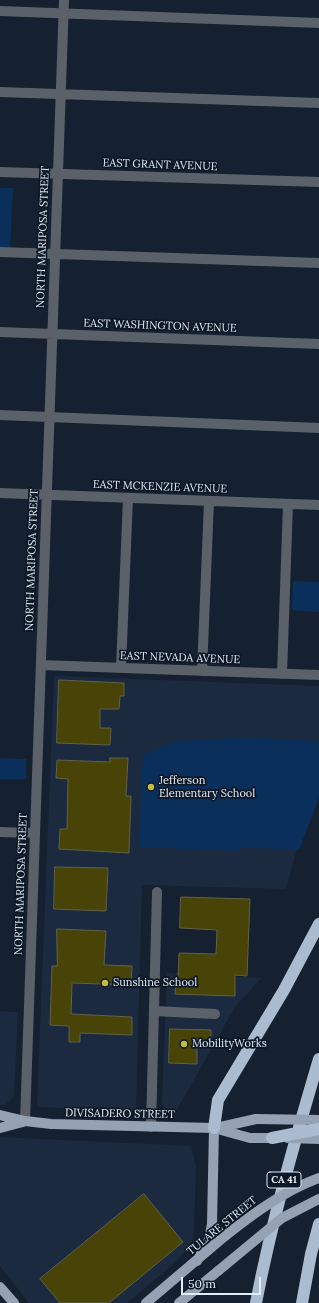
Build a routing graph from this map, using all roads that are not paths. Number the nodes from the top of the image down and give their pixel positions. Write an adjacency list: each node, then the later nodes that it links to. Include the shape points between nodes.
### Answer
1 (64, 0): 3 (street, NORTH MARIPOSA STREET)
2 (0, 11): 3 (street)
3 (63, 14): 4 (street); 6 (street, NORTH MARIPOSA STREET)
4 (319, 23)
5 (0, 92): 6 (street)
6 (60, 94): 7 (street); 9 (street, NORTH MARIPOSA STREET)
7 (319, 103)
8 (0, 172): 9 (street, EAST GRANT AVENUE)
9 (58, 174): 10 (street, EAST GRANT AVENUE); 12 (street, NORTH MARIPOSA STREET)
10 (319, 182)
11 (0, 252): 12 (street)
12 (55, 254): 13 (street); 15 (street, NORTH MARIPOSA STREET)
13 (319, 263)
14 (0, 332): 15 (street, EAST WASHINGTON AVENUE)
15 (52, 334): 16 (street, EAST WASHINGTON AVENUE); 18 (street, NORTH MARIPOSA STREET)
16 (319, 344)
17 (0, 415): 18 (street)
18 (49, 417): 19 (street); 21 (street, NORTH MARIPOSA STREET)
19 (319, 428)
20 (0, 494): 21 (street, EAST MCKENZIE AVENUE)
21 (47, 495): 22 (street, EAST MCKENZIE AVENUE); 26 (street, NORTH MARIPOSA STREET)
22 (128, 498): 23 (street, EAST MCKENZIE AVENUE); 27 (street)
23 (209, 501): 24 (street, EAST MCKENZIE AVENUE); 28 (street)
24 (288, 504): 25 (street, EAST MCKENZIE AVENUE); 29 (street)
25 (319, 505)
26 (41, 665): 27 (street, EAST NEVADA AVENUE); 32 (street, NORTH MARIPOSA STREET)
27 (121, 668): 28 (street, EAST NEVADA AVENUE)
28 (202, 671): 29 (street, EAST NEVADA AVENUE)
29 (282, 674): 30 (street, EAST NEVADA AVENUE)
30 (319, 675)
31 (0, 832): 32 (street)
32 (35, 833): 40 (street, NORTH MARIPOSA STREET)
33 (157, 892): 35 (street)
34 (319, 924): 43 (highway, via 284,990 218,1100)
35 (154, 1011): 36 (street); 41 (street)
36 (215, 1014)
37 (319, 1059): 55 (highway, CA 41, via 286,1170)
38 (0, 1115): 40 (main road, DIVISADERO STREET)
39 (319, 1120): 43 (main road, DIVISADERO STREET, bridge, via 256,1119)
40 (25, 1121): 41 (main road, DIVISADERO STREET); 42 (main road, DIVISADERO STREET)
41 (151, 1126): 43 (main road, DIVISADERO STREET)
42 (0, 1128)
43 (214, 1128): 45 (main road, DIVISADERO STREET, via 250,1138); 50 (main road, via 212,1224 209,1240)
44 (319, 1129): 45 (highway, bridge)
45 (272, 1138): 46 (main road, DIVISADERO STREET, bridge)
46 (319, 1139)
47 (319, 1178): 50 (main road, TULARE STREET, bridge, via 271,1202 225,1236)
48 (319, 1199): 54 (main road, bridge, via 282,1218)
49 (319, 1224): 56 (highway, via 310,1254)
50 (197, 1261): 53 (main road, TULARE STREET)
51 (0, 1286): 52 (main road)
52 (14, 1303)
53 (146, 1303)
54 (179, 1303)
55 (256, 1303)
56 (302, 1303)

